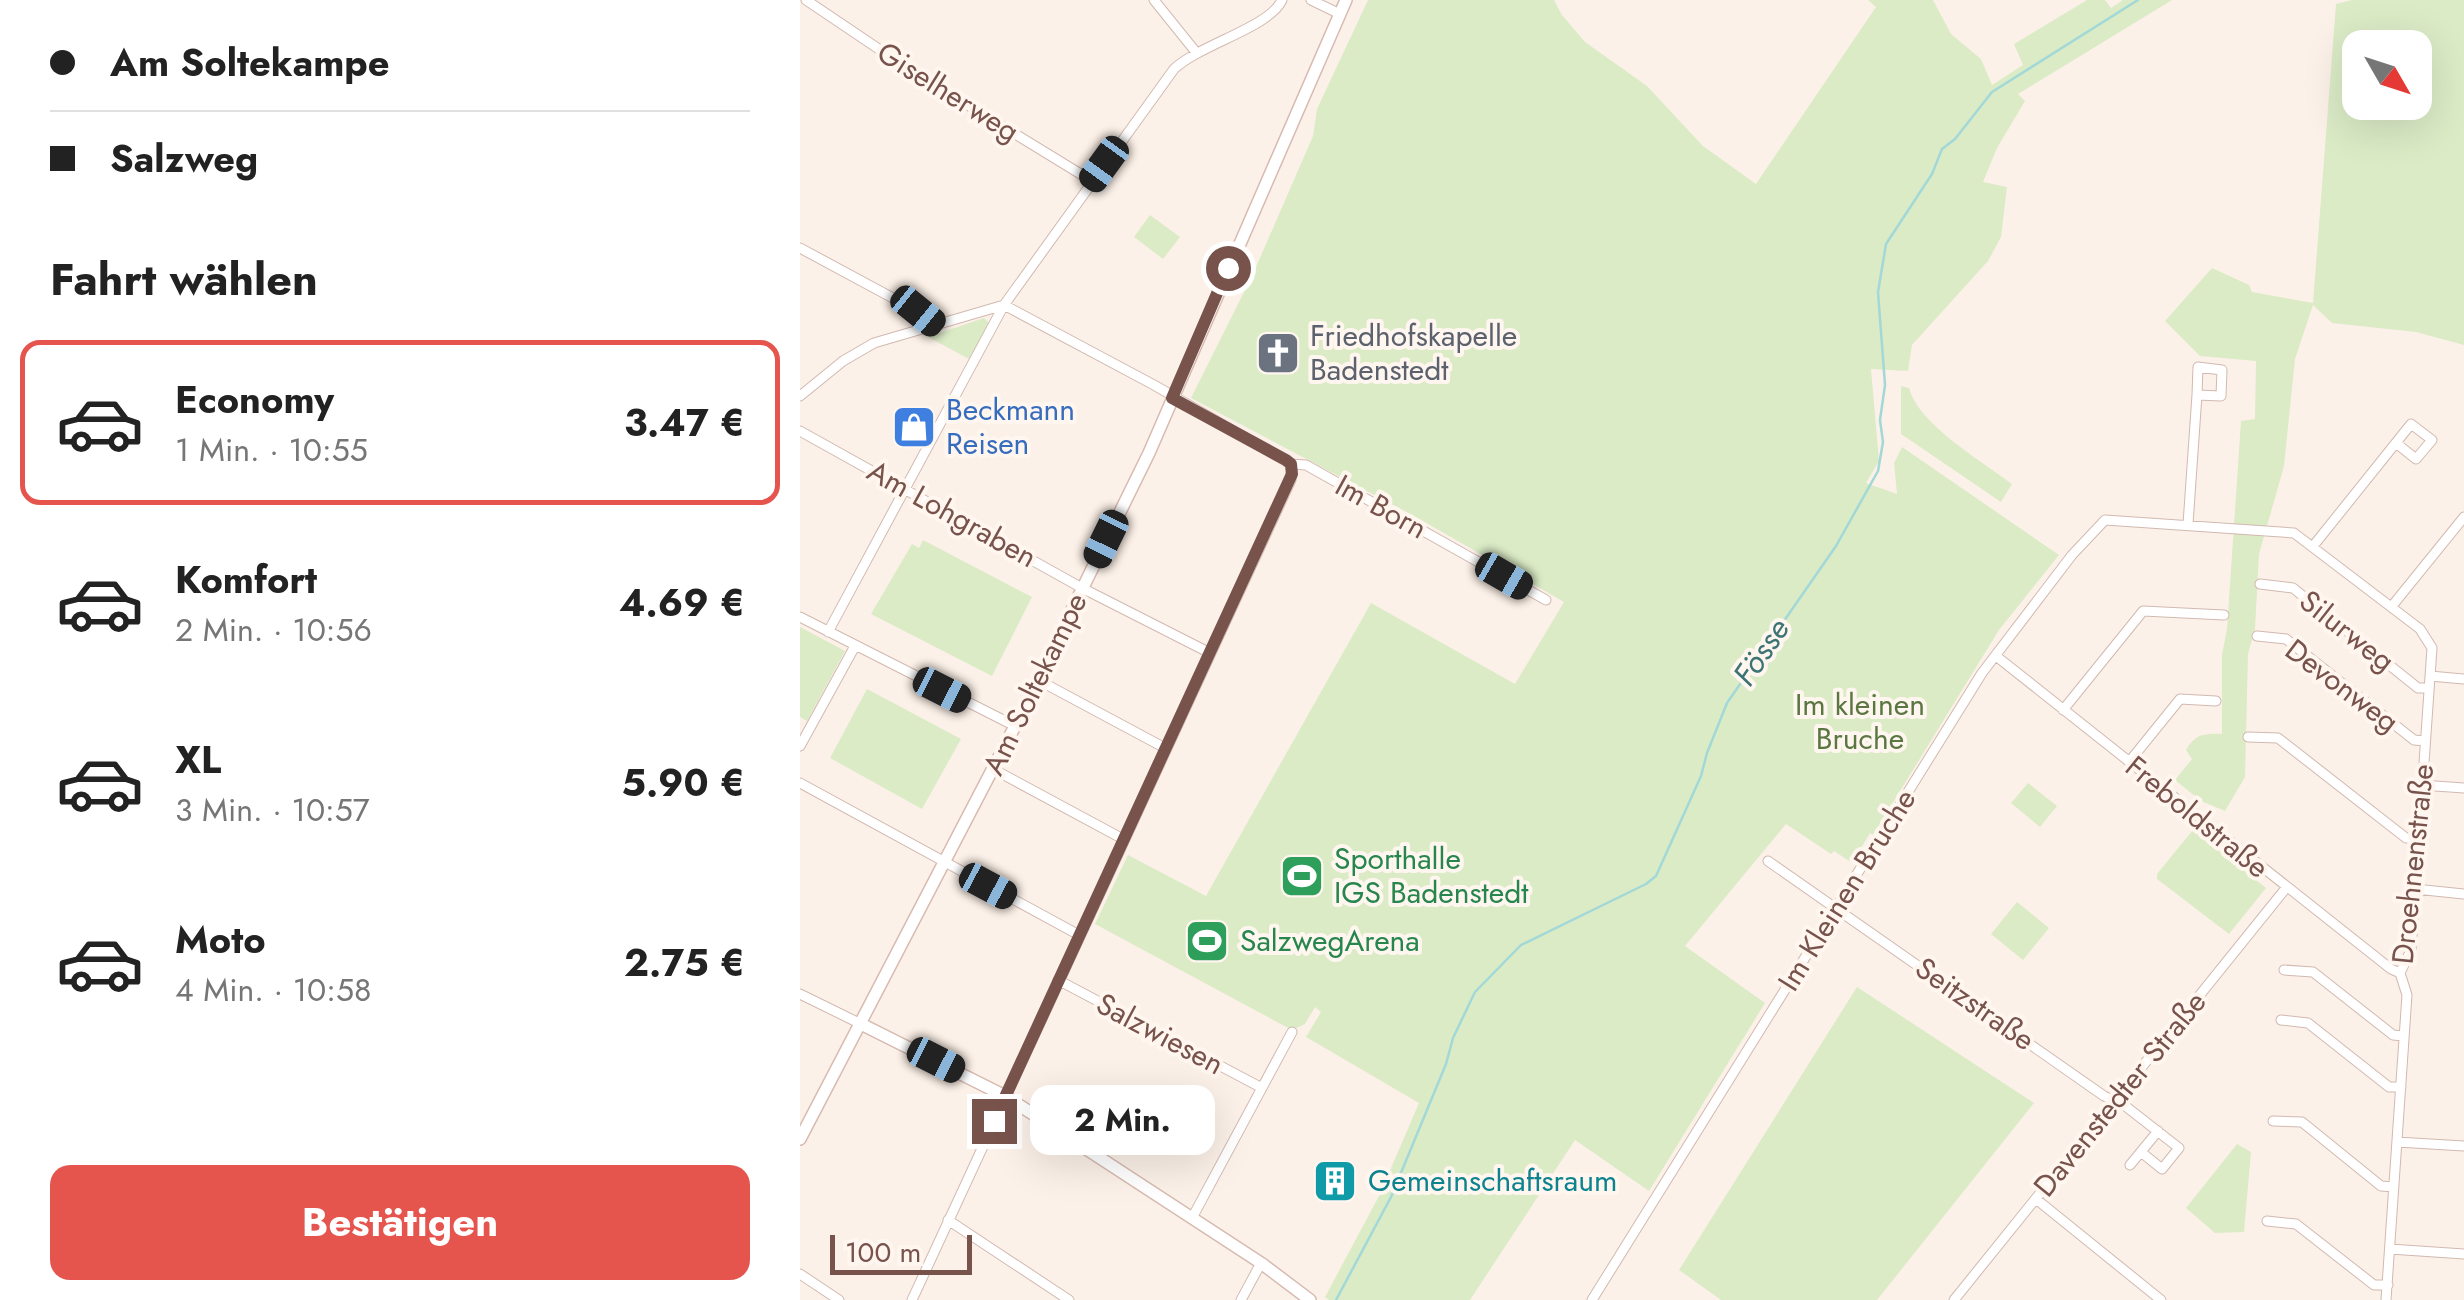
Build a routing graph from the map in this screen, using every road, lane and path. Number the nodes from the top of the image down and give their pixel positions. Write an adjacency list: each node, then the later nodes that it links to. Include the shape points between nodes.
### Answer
1 (806, 0): 8 (street, Giselherweg)
2 (1154, 0): 7 (street)
3 (1282, 0): 7 (street, via 1272,16)
4 (1311, 0): 6 (street)
5 (1346, 0): 6 (street, Am Soltekampe)
6 (1340, 14): 14 (street, Am Soltekampe)
7 (1195, 51): 8 (street, via 1174,69)
8 (1092, 181): 10 (street)
9 (800, 248): 11 (street)
10 (1004, 305): 11 (street); 14 (street, Im Born); 18 (street)
11 (934, 324): 13 (street, via 858,351)
12 (2197, 395): 20 (street)
13 (800, 396)
14 (1172, 398): 17 (street, Im Born); 24 (street, Am Soltekampe)
15 (800, 431): 18 (street, Am Lohgraben)
16 (2396, 442): 22 (street)
17 (1291, 464): 25 (street, Im Born, via 1306,465); 32 (street, via 1290,480)
18 (906, 488): 24 (street, Am Lohgraben); 29 (street)
19 (2464, 518): 26 (street)
20 (2188, 524): 21 (street, Im Kleinen Bruche); 33 (street, Im Kleinen Bruche, via 2116,518 2098,523)
21 (2254, 528): 22 (street, Droehnenstraße, via 2294,532)
22 (2314, 545): 26 (street, Droehnenstraße)
23 (2260, 584): 37 (street, Silurweg, via 2293,588 2418,688)
24 (1082, 588): 32 (street, Am Lohgraben); 36 (street, Am Soltekampe)
25 (1546, 600)
26 (2392, 606): 34 (street, Droehnenstraße, via 2428,639)
27 (2224, 614): 39 (street, via 2142,611)
28 (800, 617): 29 (street)
29 (828, 632): 31 (street)
30 (2257, 636): 42 (street, Devonweg, via 2286,639 2414,740)
31 (855, 646): 40 (street); 43 (street)
32 (1210, 653): 44 (street)
33 (1996, 656): 39 (street, Freboldstraße); 57 (street, Im Kleinen Bruche)
34 (2430, 676): 35 (street); 37 (street, Droehnenstraße)
35 (2464, 679)
36 (1038, 680): 40 (street, Am Soltekampe); 44 (street)
37 (2429, 688): 42 (street, Droehnenstraße)
38 (2216, 701): 45 (street, via 2180,698)
39 (2063, 710): 45 (street, Freboldstraße)
40 (1015, 726): 46 (street, Am Soltekampe)
41 (2248, 737): 51 (street, via 2278,738 2406,838)
42 (2424, 741): 48 (street, Droehnenstraße)
43 (800, 746)
44 (1166, 748): 50 (street)
45 (2129, 762): 54 (street, Freboldstraße)
46 (992, 769): 50 (street); 52 (street, Am Soltekampe)
47 (800, 783): 52 (street)
48 (2422, 785): 49 (street); 51 (street, Droehnenstraße)
49 (2464, 788)
50 (1123, 839): 58 (street)
51 (2418, 839): 55 (street, Droehnenstraße)
52 (943, 860): 58 (street); 64 (street, Am Soltekampe)
53 (1768, 860): 57 (street, Seitzstraße)
54 (2286, 888): 60 (street, Freboldstraße); 70 (street, Davenstedter Straße)
55 (2416, 888): 56 (street); 60 (street, Droehnenstraße, via 2411,950)
56 (2464, 894)
57 (1836, 907): 70 (street, Seitzstraße); 94 (street, Im Kleinen Bruche)
58 (1079, 935): 61 (street)
59 (2284, 970): 66 (street, via 2313,972 2393,1035)
60 (2400, 972): 66 (street, Droehnenstraße, via 2407,994)
61 (1058, 980): 67 (street, Salzwiesen); 69 (street)
62 (800, 994): 64 (street)
63 (2281, 1020): 68 (street, via 2308,1023 2389,1087)
64 (859, 1023): 69 (street); 73 (street, Am Soltekampe)
65 (1292, 1032): 67 (street)
66 (2404, 1036): 68 (street, Droehnenstraße)
67 (1262, 1088): 80 (street)
68 (2400, 1088): 74 (street, Droehnenstraße)
69 (1005, 1096): 80 (street); 81 (street)
70 (2115, 1100): 72 (street, Seitzstraße); 79 (street, Davenstedter Straße)
71 (2273, 1121): 78 (street, via 2302,1122 2381,1186)
72 (2158, 1131): 76 (street); 76 (street, via 2179,1148 2162,1169)
73 (800, 1138)
74 (2397, 1142): 75 (street); 78 (street, Droehnenstraße)
75 (2464, 1146)
76 (2141, 1152): 77 (street)
77 (2130, 1165)
78 (2394, 1187): 83 (street, Droehnenstraße)
79 (2036, 1199): 88 (street); 95 (street, Davenstedter Straße)
80 (1192, 1218): 85 (street)
81 (948, 1220): 90 (street); 91 (street)
82 (2267, 1222): 87 (street, via 2296,1224 2374,1285)
83 (2390, 1248): 84 (street); 87 (street, Droehnenstraße)
84 (2464, 1254)
85 (1261, 1263): 92 (street); 93 (street)
86 (800, 1274): 89 (street)
87 (2388, 1285): 96 (street, Droehnenstraße)
88 (2157, 1299)
89 (839, 1300)
90 (912, 1300)
91 (1069, 1300)
92 (1240, 1300)
93 (1310, 1300)
94 (1592, 1300)
95 (1954, 1300)
96 (2386, 1300)

